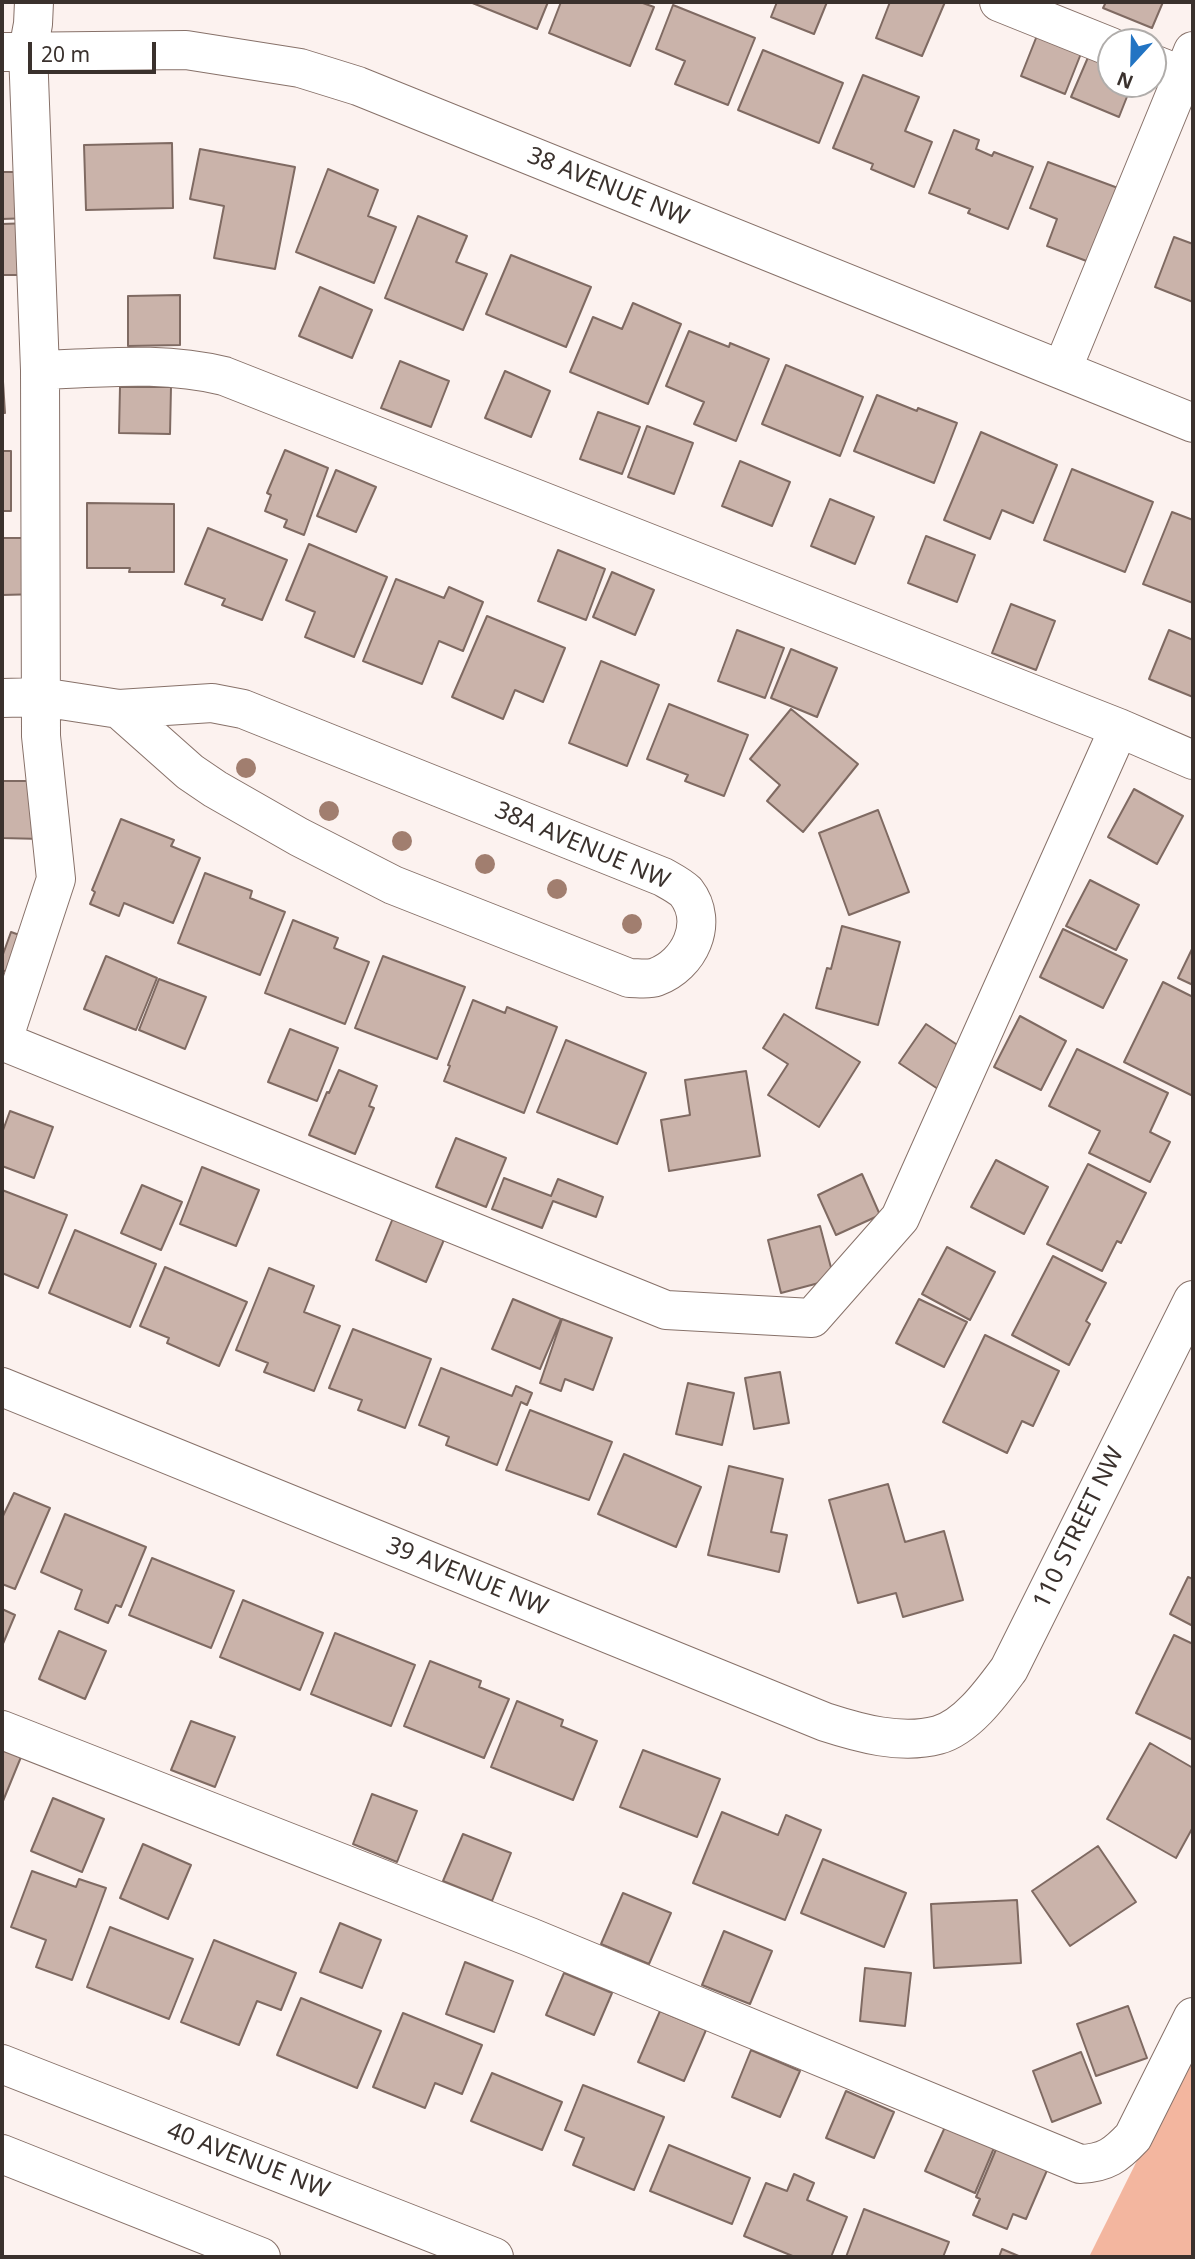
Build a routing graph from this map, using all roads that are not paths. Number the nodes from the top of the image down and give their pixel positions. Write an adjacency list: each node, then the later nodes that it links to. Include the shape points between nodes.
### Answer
1 (34, 2): 4 (street, via 33,24)
2 (999, 2): 3 (street)
3 (1097, 41)
4 (15, 52): 6 (street); 7 (street, 38 AVENUE NW, via 186,50 312,71)
5 (1181, 68): 7 (street)
6 (40, 370): 9 (street); 12 (street, via 158,366 224,376)
7 (1062, 370): 8 (street, 38 AVENUE NW)
8 (1193, 423)
9 (41, 697): 10 (street, 38A AVENUE NW); 11 (street, 38A AVENUE NW); 14 (street, via 56,879)
10 (2, 698)
11 (119, 709): 11 (street, 38A AVENUE NW, via 212,703 243,709 663,877 685,891 693,907 692,947 667,972 653,978 629,978 393,885 215,789)
12 (1119, 728): 13 (street); 14 (street, via 900,1218 812,1318 666,1310)
13 (1193, 760)
14 (2, 1042)
15 (1193, 1300): 18 (street, 110 STREET NW, via 1009,1669 986,1700)
16 (2, 1387): 18 (street, 39 AVENUE NW, via 825,1722 864,1735)
17 (2, 1730): 19 (street, via 530,1937 1080,2164 1098,2163 1119,2152 1133,2137)
18 (939, 1735)
19 (1193, 2017)
20 (2, 2064): 23 (street, 40 AVENUE NW)
21 (2, 2154): 22 (street)
22 (261, 2257)
23 (494, 2257)

